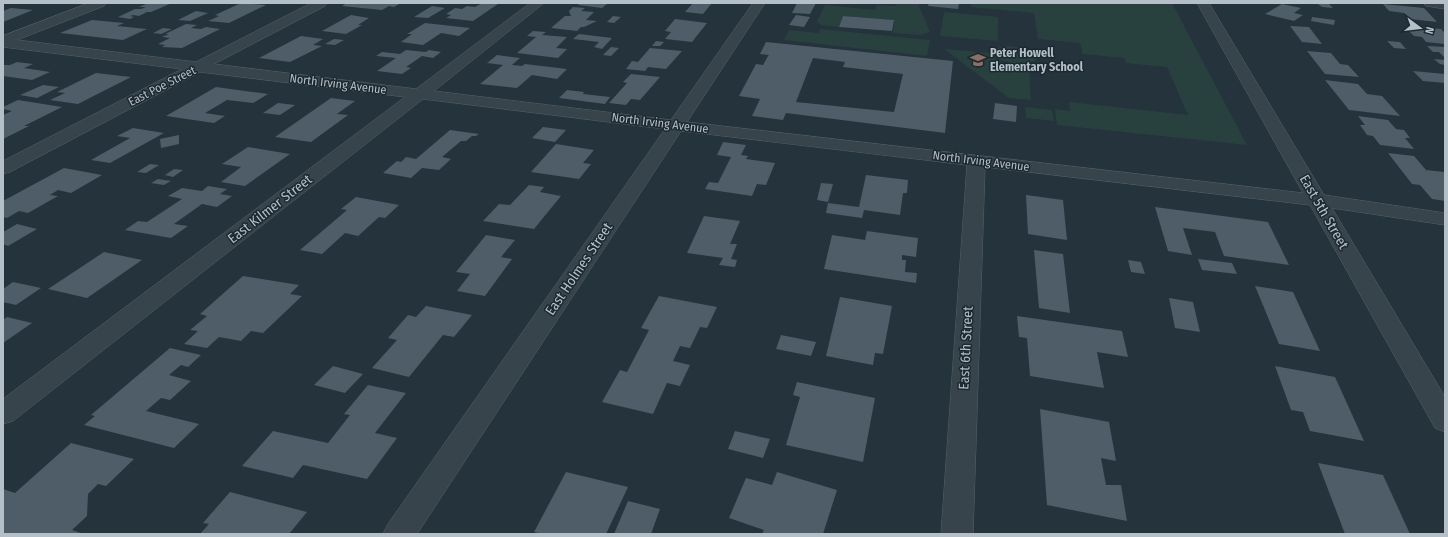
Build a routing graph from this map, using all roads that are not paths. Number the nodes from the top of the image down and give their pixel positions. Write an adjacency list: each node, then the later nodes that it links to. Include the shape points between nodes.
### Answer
1 (100, 3): 8 (street)
2 (321, 3): 9 (street, East Poe Street)
3 (538, 3): 10 (street, East Kilmer Street)
4 (759, 3): 11 (street, East Holmes Street)
5 (1203, 3): 14 (street, East 5th Street)
6 (1430, 3): 7 (street)
7 (1445, 5)
8 (3, 42): 9 (street, North Irving Avenue)
9 (199, 67): 10 (street, North Irving Avenue); 13 (street, East Poe Street)
10 (420, 94): 11 (street, North Irving Avenue); 16 (street, East Kilmer Street)
11 (677, 125): 12 (street, North Irving Avenue); 18 (street, East Holmes Street)
12 (976, 161): 14 (street, North Irving Avenue); 19 (street, East 6th Street)
13 (3, 168)
14 (1317, 200): 15 (street, North Irving Avenue); 17 (street, East 5th Street)
15 (1445, 219)
16 (3, 414)
17 (1445, 421)
18 (399, 534)
19 (956, 534)

